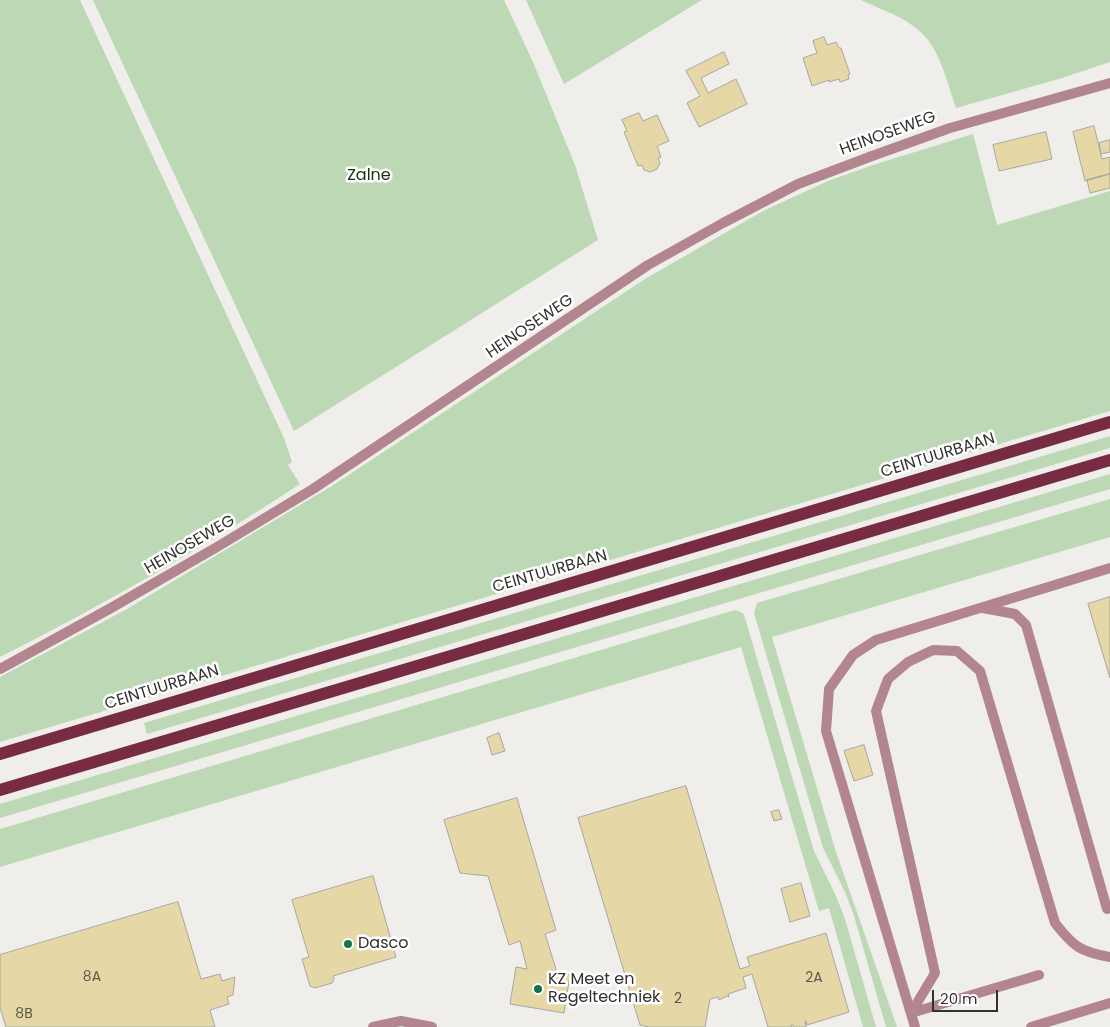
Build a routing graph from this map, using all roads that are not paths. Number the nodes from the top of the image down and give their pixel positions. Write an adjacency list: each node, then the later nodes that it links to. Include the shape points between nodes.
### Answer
1 (1110, 83): 6 (street, HEINOSEWEG, via 950,128 872,156 798,184 723,223 648,265 313,489 111,608)
2 (1110, 422): 7 (main road, CEINTUURBAAN)
3 (1110, 460): 8 (main road)
4 (1110, 568): 5 (street)
5 (980, 608): 9 (street, via 1015,614 1026,625 1107,909); 13 (street, via 876,640 853,654 830,689 826,731)
6 (0, 668)
7 (0, 754)
8 (0, 790)
9 (1110, 908)
10 (1110, 957): 13 (street, via 1090,953 1069,941 1055,922 980,672 958,651 933,650 908,662 888,679 876,711 935,973)
11 (1039, 975): 13 (street)
12 (1110, 1004): 17 (street)
13 (912, 1013): 16 (street)
14 (373, 1027): 15 (street, via 401,1021)
15 (432, 1027)
16 (915, 1027)
17 (1031, 1027)

